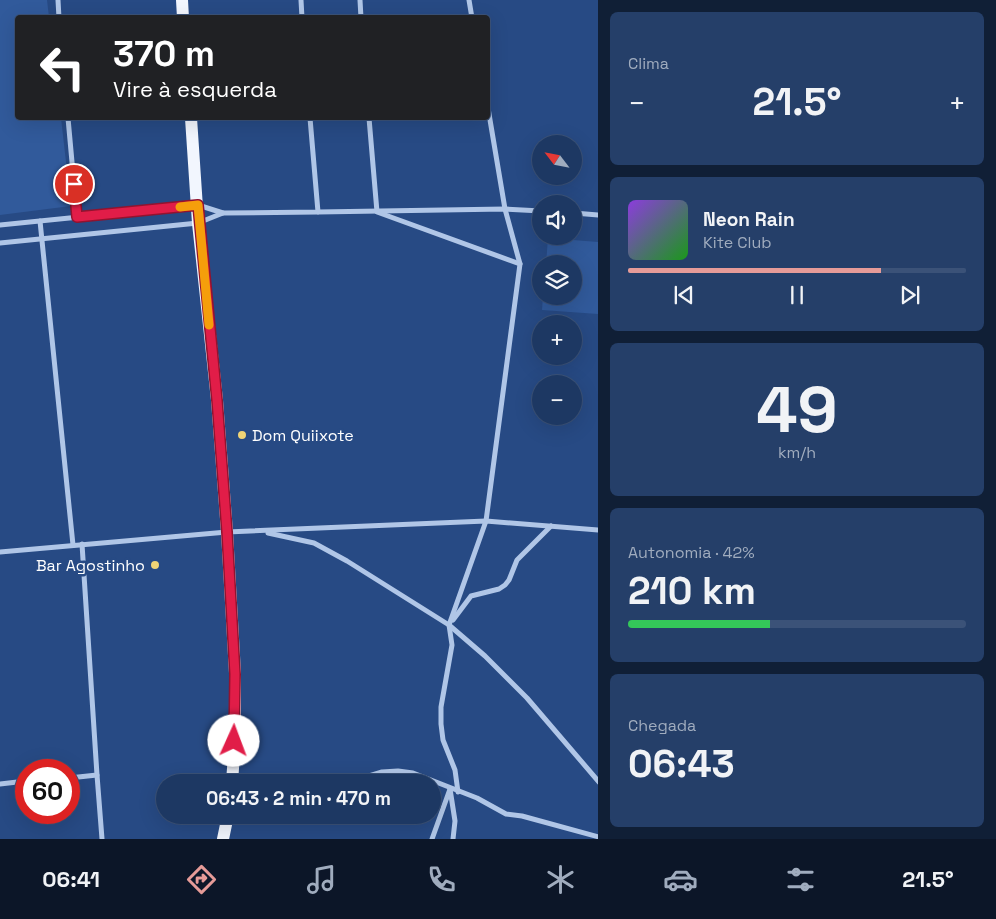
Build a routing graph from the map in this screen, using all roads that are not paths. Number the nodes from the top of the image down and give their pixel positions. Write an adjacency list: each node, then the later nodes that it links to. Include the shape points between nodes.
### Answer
1 (58, 0): 6 (street)
2 (182, 0): 7 (main road)
3 (301, 0): 8 (street)
4 (360, 0): 9 (street)
5 (469, 0): 10 (street)
6 (59, 15)
7 (183, 15)
8 (302, 15)
9 (361, 15)
10 (472, 15)
11 (68, 120): 24 (street)
12 (191, 120): 16 (main road)
13 (310, 120): 19 (street)
14 (369, 120): 20 (street)
15 (490, 120): 17 (street)
16 (198, 205): 21 (street); 24 (street); 26 (main road)
17 (505, 209): 18 (street); 20 (street); 30 (street)
18 (532, 210)
19 (318, 212): 20 (street); 21 (street)
20 (377, 212): 30 (street)
21 (223, 213): 26 (street)
22 (582, 214): 23 (street)
23 (598, 215)
24 (77, 217): 25 (street)
25 (40, 221): 27 (street); 28 (street)
26 (198, 223): 28 (street); 35 (main road)
27 (0, 225)
28 (42, 239): 29 (street); 37 (street)
29 (0, 243)
30 (520, 264): 31 (street)
31 (486, 520): 32 (street); 34 (street); 39 (street)
32 (551, 526): 33 (street); 39 (street, via 517,560 505,585 471,596)
33 (598, 530)
34 (262, 531): 35 (street); 39 (street, via 314,543)
35 (227, 532): 36 (street); 40 (main road, via 235,674)
36 (82, 544): 37 (street); 43 (street)
37 (73, 545): 38 (street)
38 (0, 552)
39 (448, 625): 46 (street, via 527,698); 50 (street, via 452,645 440,724 455,770)
40 (232, 774)
41 (379, 774): 42 (street, via 398,770)
42 (415, 774)
43 (97, 775): 44 (street); 53 (street)
44 (80, 777)
45 (15, 782): 47 (street)
46 (598, 782)
47 (0, 784)
48 (441, 785): 49 (street)
49 (450, 789): 50 (street); 55 (street); 56 (street, via 455,820)
50 (458, 792): 52 (street, via 506,814)
51 (226, 824): 54 (main road)
52 (598, 837)
53 (102, 839)
54 (224, 839)
55 (432, 839)
56 (453, 839)

